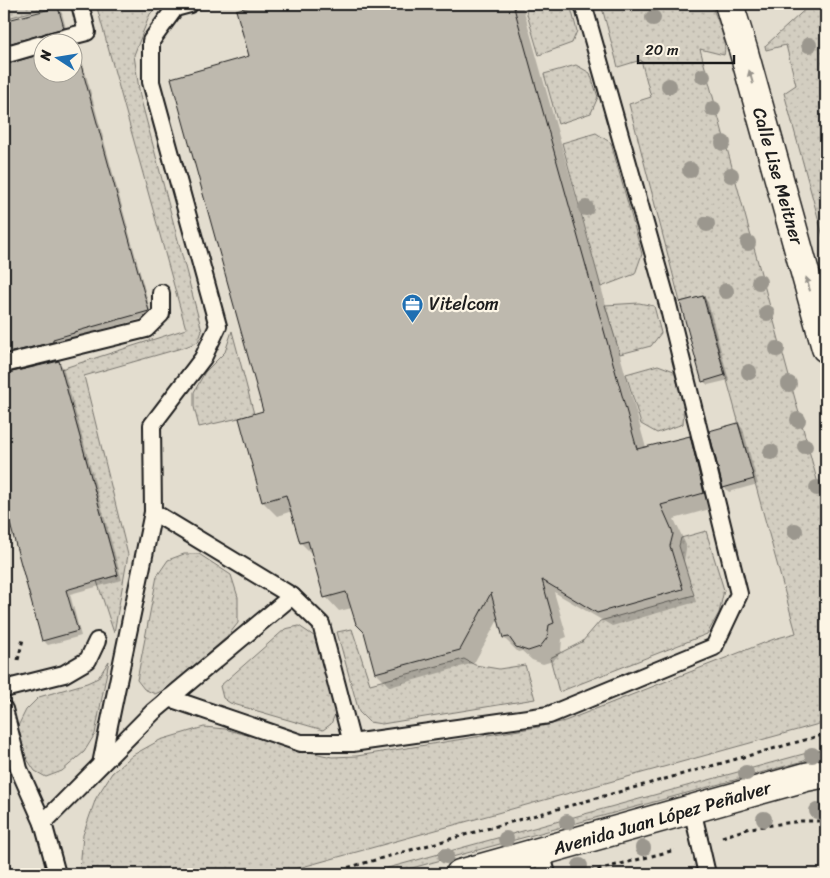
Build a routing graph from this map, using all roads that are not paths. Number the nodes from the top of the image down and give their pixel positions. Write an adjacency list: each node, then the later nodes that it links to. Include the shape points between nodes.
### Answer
1 (80, 4): 5 (lane, via 87,32)
2 (190, 4): 11 (lane, via 175,8 151,41 151,82 218,326 203,358 152,425)
3 (583, 4): 17 (lane, via 668,305 738,594 714,647 549,715)
4 (729, 4): 9 (main road, Calle Lise Meitner, one-way to 4)
5 (82, 33)
6 (32, 47): 7 (lane)
7 (4, 55)
8 (161, 293): 10 (lane, via 161,314 146,329)
9 (826, 348)
10 (4, 364)
11 (153, 512): 12 (lane); 18 (lane)
12 (292, 596): 15 (lane); 17 (lane, via 322,624)
13 (97, 640): 14 (lane, via 88,660 64,674)
14 (4, 689)
15 (169, 698): 17 (lane, via 301,743); 18 (lane)
16 (4, 709): 21 (lane, via 19,769)
17 (352, 743)
18 (101, 764): 21 (lane)
19 (820, 777): 20 (main road, Avenida Juan López Peñalver)
20 (692, 809): 22 (main road, Avenida Juan López Peñalver); 25 (lane)
21 (43, 823): 23 (lane)
22 (544, 863): 24 (main road, Avenida Juan López Peñalver)
23 (57, 874)
24 (460, 874)
25 (707, 874)

